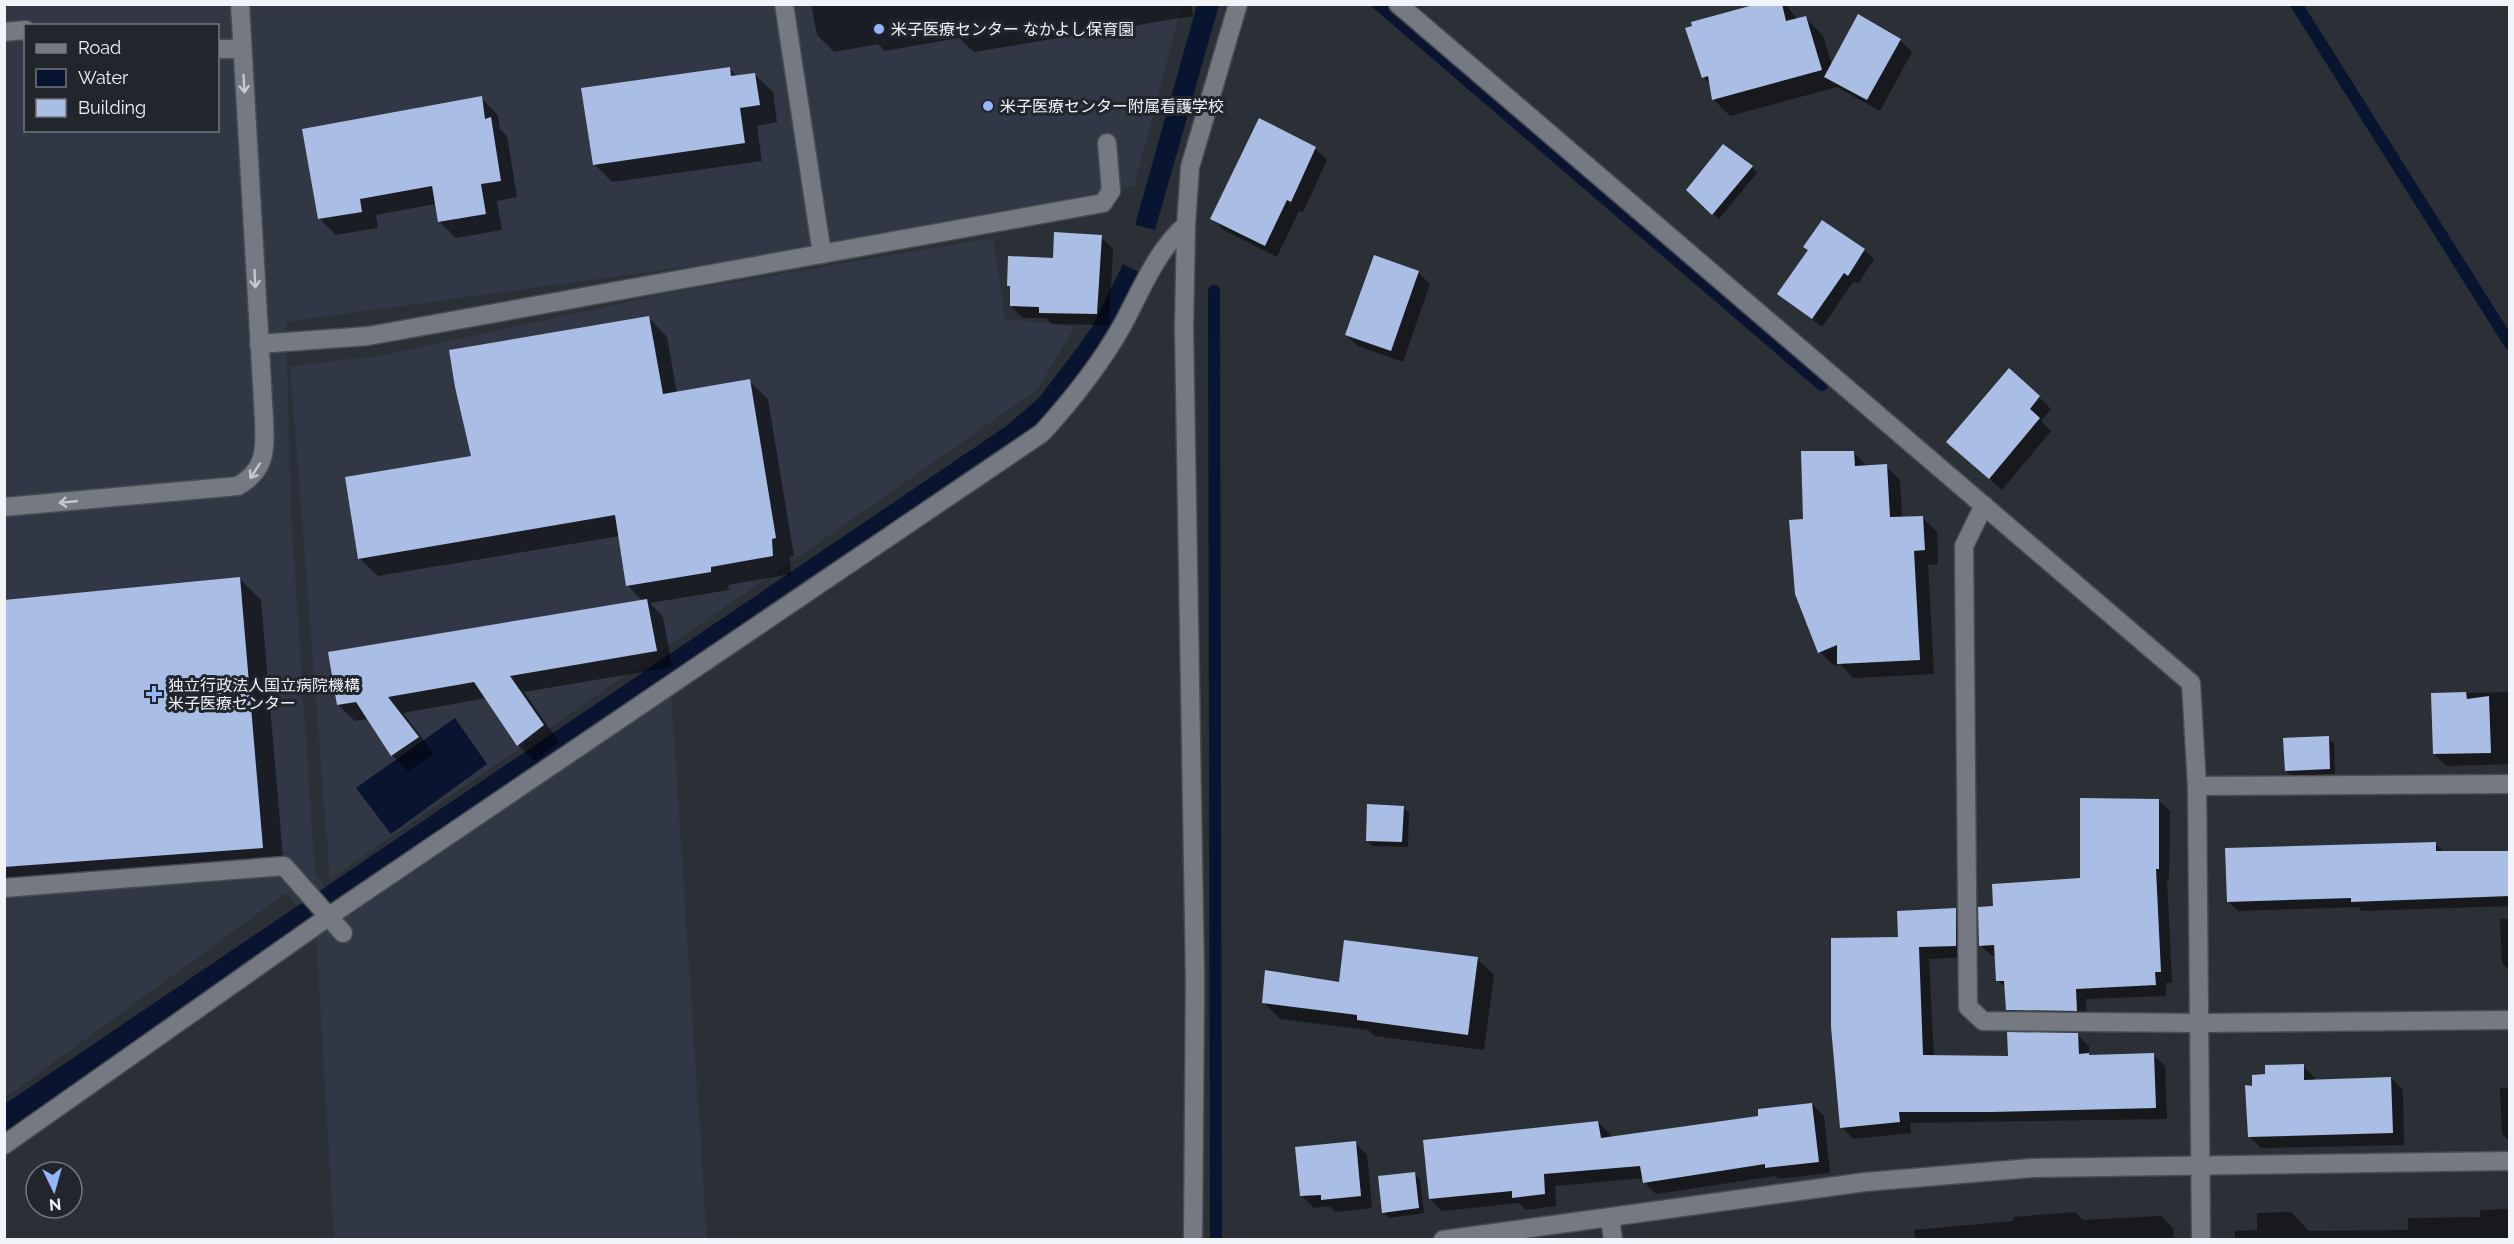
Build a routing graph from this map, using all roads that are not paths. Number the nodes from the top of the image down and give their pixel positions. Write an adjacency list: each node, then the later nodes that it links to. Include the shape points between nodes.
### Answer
1 (240, 4): 8 (street)
2 (784, 4): 11 (street)
3 (1238, 4): 10 (street, via 1190,166)
4 (1398, 4): 13 (street)
5 (24, 30): 6 (street)
6 (4, 32)
7 (219, 49): 8 (street)
8 (242, 49): 12 (street, one-way to 12)
9 (1107, 143): 11 (street, via 1112,191 1103,203)
10 (1186, 225): 18 (street, via 1172,237 1089,378 1042,433); 26 (street, via 1184,328 1195,980)
11 (822, 254): 12 (street, via 368,336)
12 (259, 344): 14 (street, one-way to 14, via 265,448 252,478 238,486)
13 (1984, 505): 16 (street, via 2191,683); 21 (street, via 1964,546 1968,1007 1983,1021)
14 (4, 507)
15 (2510, 784): 16 (street)
16 (2197, 786): 21 (street)
17 (4, 888): 18 (street, via 284,866)
18 (328, 917): 19 (street); 22 (street)
19 (343, 933)
20 (2510, 1020): 21 (street)
21 (2199, 1023): 24 (street)
22 (4, 1145)
23 (2510, 1161): 24 (street)
24 (2200, 1166): 25 (street, via 2032,1168 1865,1182); 29 (street)
25 (1610, 1217): 27 (street); 28 (street)
26 (1193, 1239)
27 (1443, 1239)
28 (1613, 1239)
29 (2201, 1239)

